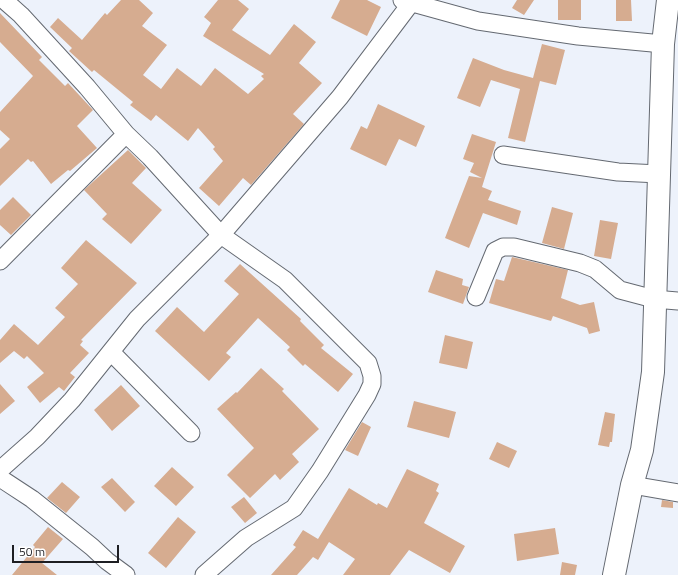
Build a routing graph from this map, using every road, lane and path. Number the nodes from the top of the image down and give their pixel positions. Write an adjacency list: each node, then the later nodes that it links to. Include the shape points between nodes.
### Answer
1 (4, 0): 5 (street, via 87,87)
2 (406, 2): 4 (street, via 478,21 578,36); 8 (street, via 340,97)
3 (671, 6): 4 (main road)
4 (663, 44): 7 (main road)
5 (126, 134): 8 (street); 9 (street)
6 (503, 155): 7 (street, via 618,172)
7 (659, 174): 11 (main road)
8 (221, 235): 13 (street, via 137,319); 20 (street, via 290,286 368,363 372,384 320,471 294,508 246,538)
9 (3, 253)
10 (476, 297): 11 (street, via 495,251 502,247 514,247 580,263 595,269 620,290)
11 (654, 299): 12 (street); 17 (main road, via 653,372 642,450)
12 (678, 301)
13 (111, 352): 14 (street); 15 (street, via 72,400 37,437)
14 (191, 433)
15 (0, 470)
16 (0, 478): 19 (street, via 32,499)
17 (632, 485): 18 (street); 21 (main road)
18 (678, 493)
19 (126, 575)
20 (204, 575)
21 (614, 575)

